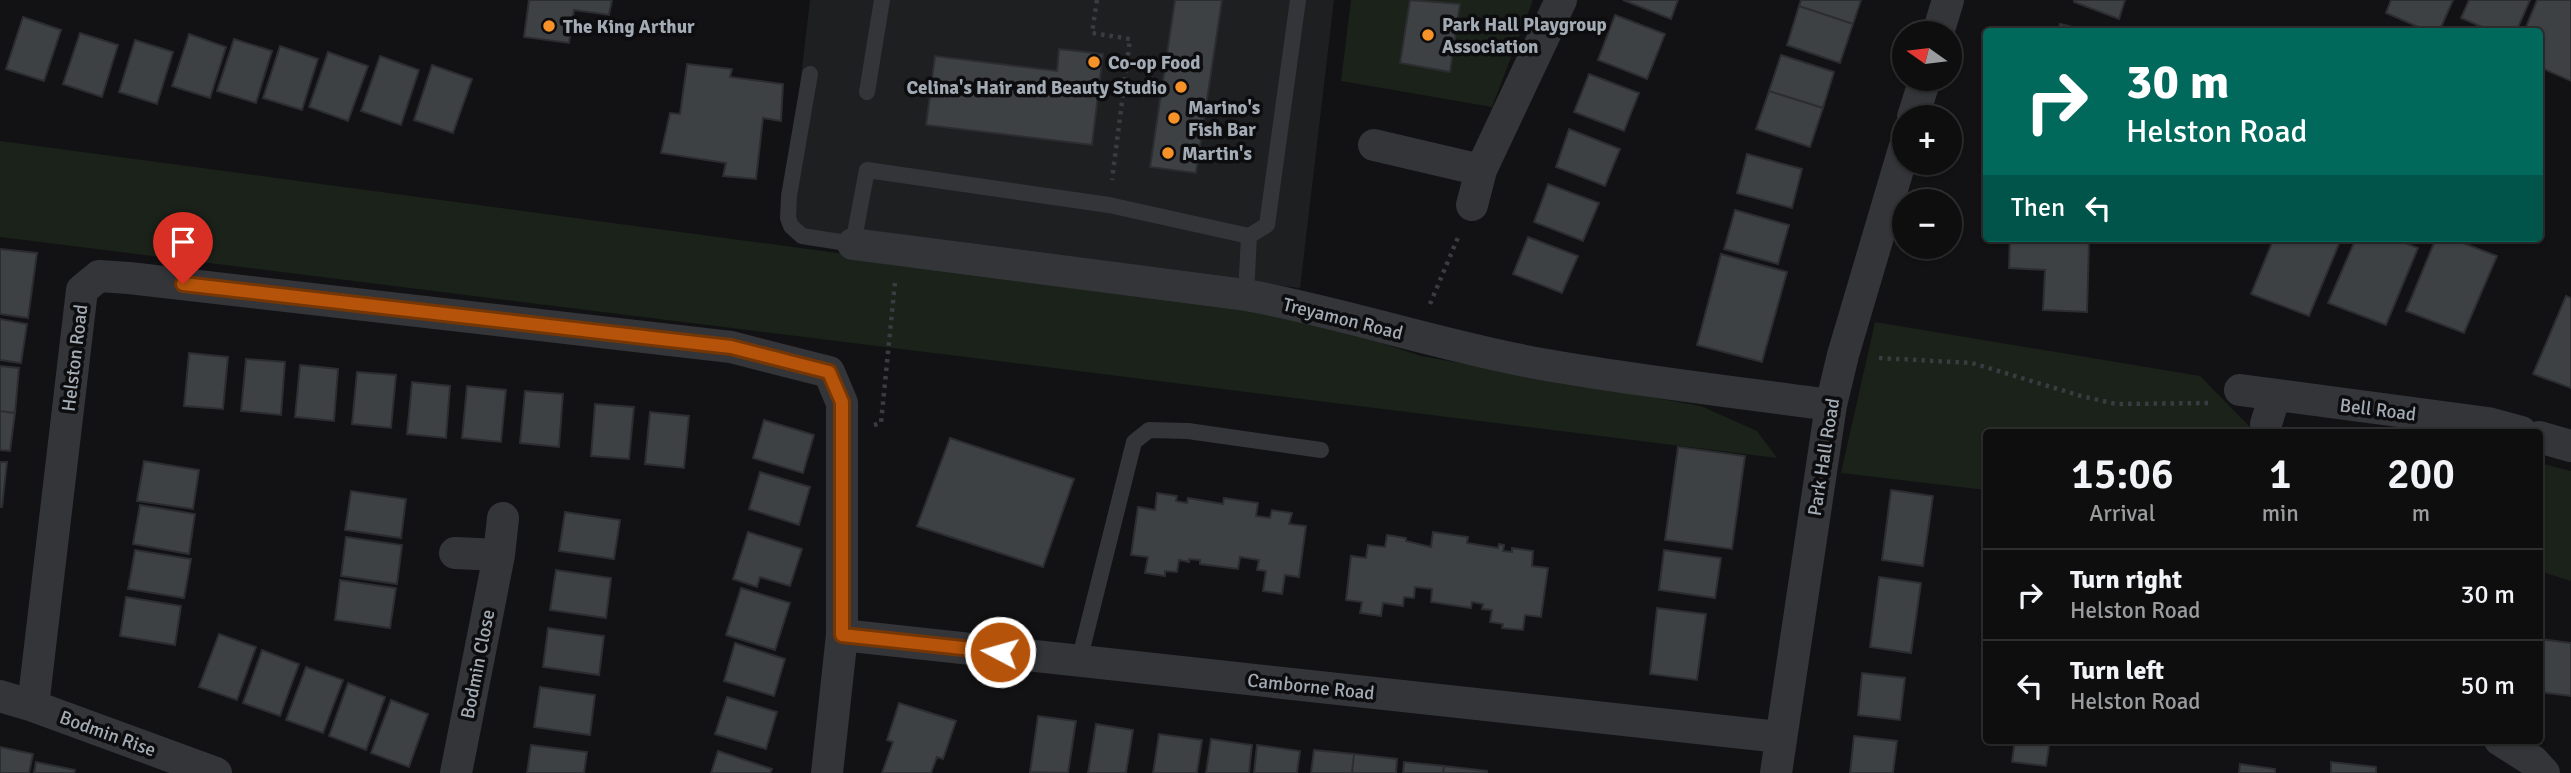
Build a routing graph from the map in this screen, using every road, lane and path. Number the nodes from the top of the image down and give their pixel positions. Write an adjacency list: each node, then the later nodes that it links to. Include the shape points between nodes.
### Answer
1 (882, 0): 8 (lane)
2 (1097, 0): 12 (path, via 1093,33 1130,38)
3 (1298, 0): 14 (lane, via 1267,225)
4 (1561, 0): 10 (street)
5 (1948, 0): 6 (street)
6 (1942, 21)
7 (810, 74): 15 (lane, via 788,218 803,236)
8 (867, 92)
9 (1374, 145): 10 (street)
10 (1481, 170): 13 (street)
11 (1896, 175): 19 (street, Park Hall Road)
12 (1109, 205): 14 (lane); 15 (lane, via 867,170)
13 (1472, 205): 18 (path)
14 (1249, 236): 17 (lane)
15 (853, 244): 16 (street, Treyamon Road)
16 (898, 250): 17 (street, Treyamon Road); 23 (path, via 881,423)
17 (1246, 295): 18 (street, Treyamon Road)
18 (1417, 336): 21 (street, Treyamon Road, via 1540,364)
19 (1843, 355): 20 (path, via 1972,363 2116,404); 21 (street, Park Hall Road)
20 (2260, 401): 22 (street, Bell Road, via 2488,423)
21 (1830, 405): 34 (street, Park Hall Road)
22 (2510, 429)
23 (841, 439): 30 (street, Helston Road); 33 (street, Helston Road, via 842,402 829,372 731,347 99,276 82,290)
24 (2543, 439): 25 (street)
25 (2571, 446)
26 (1321, 450): 31 (lane, via 1176,430 1149,430 1135,442)
27 (503, 518): 29 (street, Bodmin Close)
28 (455, 553): 29 (street)
29 (499, 555): 37 (street, Bodmin Close)
30 (842, 635): 31 (street, Camborne Road); 38 (street, Helston Road)
31 (1079, 661): 34 (street, Camborne Road)
32 (0, 696): 33 (street, Bodmin Rise)
33 (33, 706): 36 (street, Bodmin Rise)
34 (1780, 737): 39 (street, Park Hall Road)
35 (2506, 744): 40 (street)
36 (216, 773)
37 (456, 773)
38 (827, 773)
39 (1776, 773)
40 (2544, 773)

